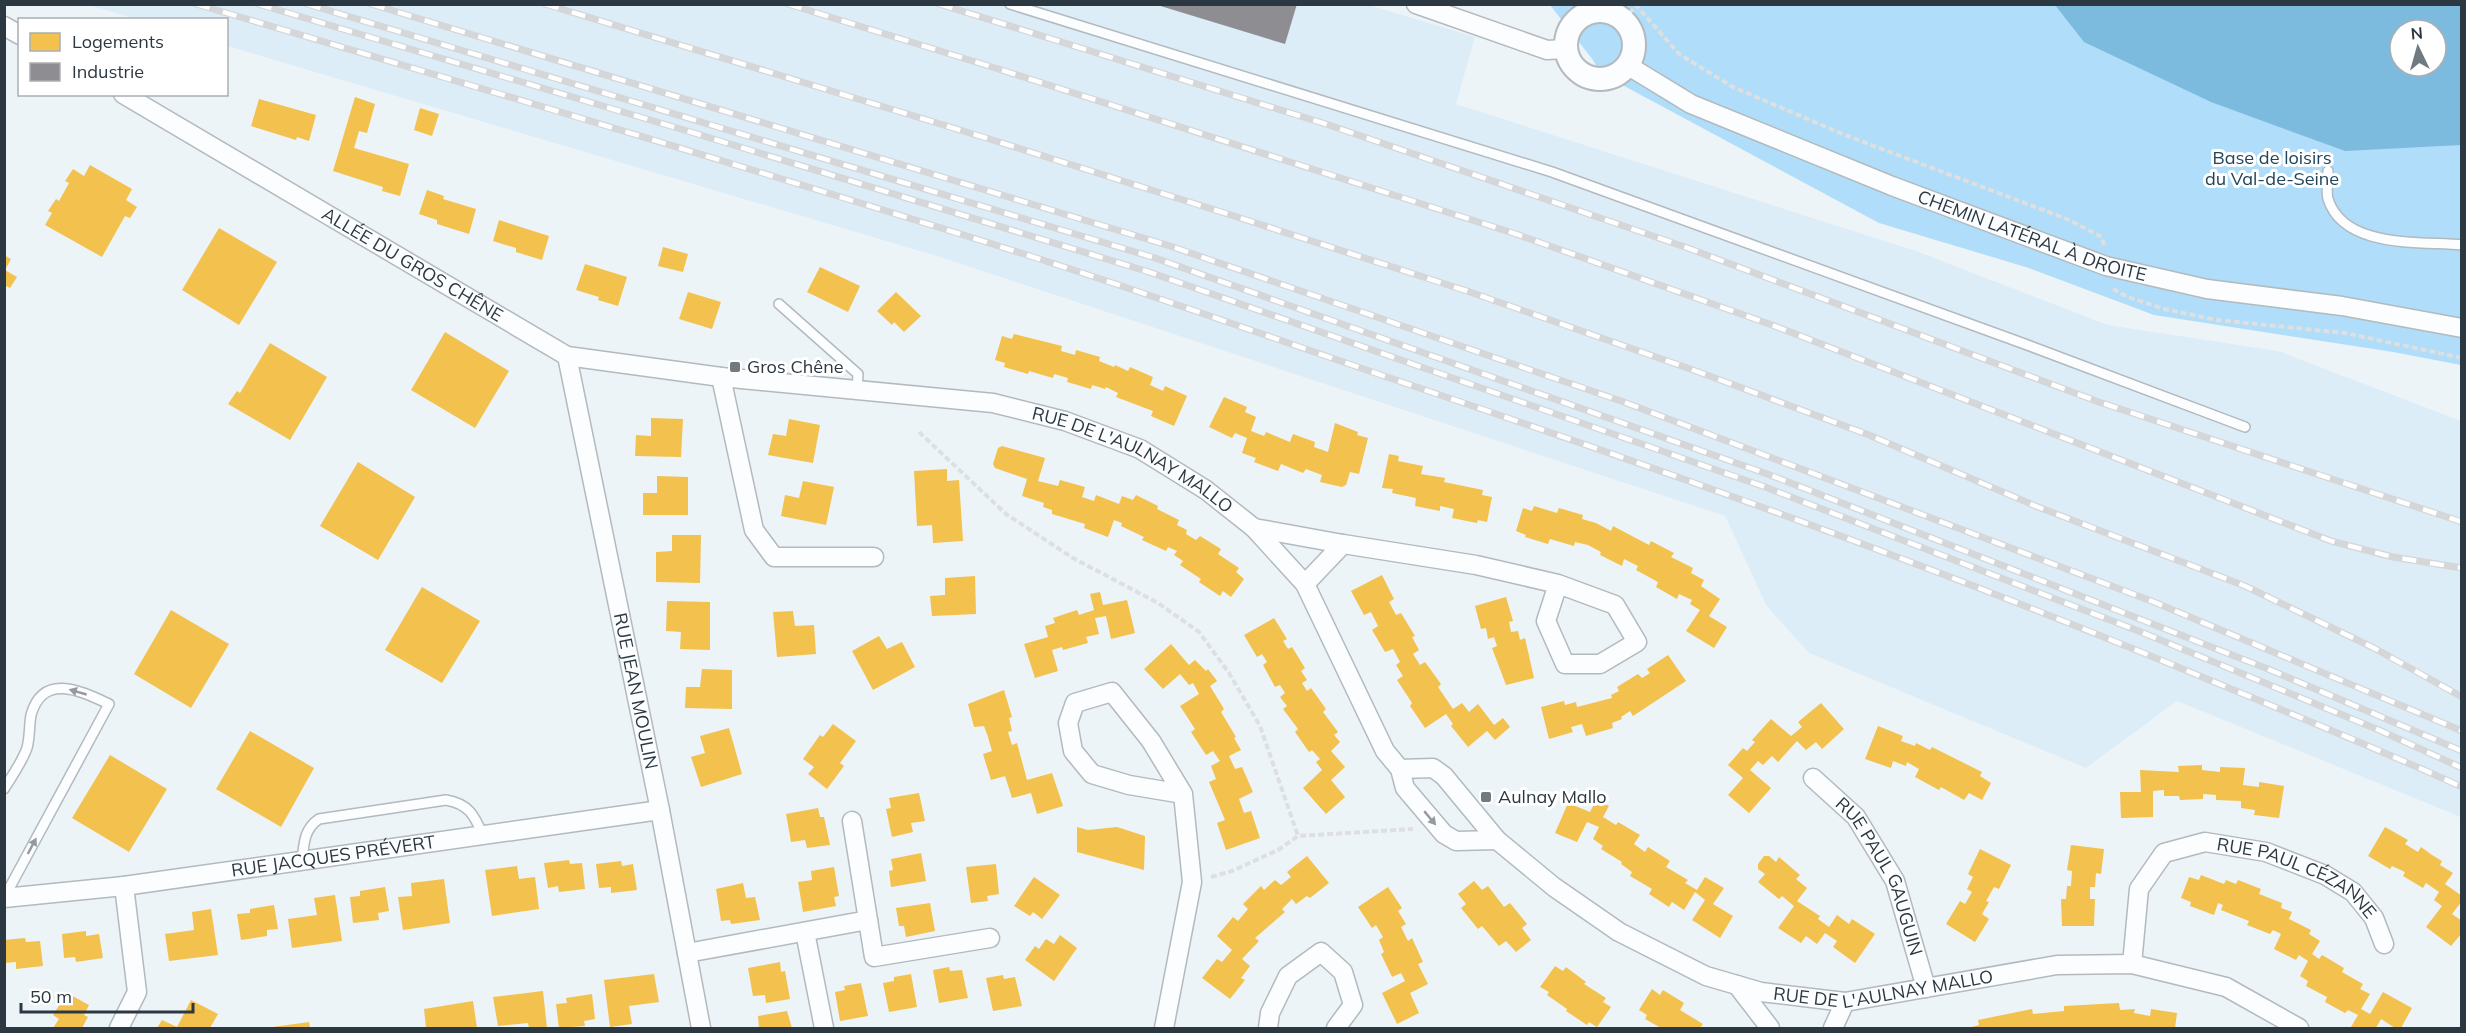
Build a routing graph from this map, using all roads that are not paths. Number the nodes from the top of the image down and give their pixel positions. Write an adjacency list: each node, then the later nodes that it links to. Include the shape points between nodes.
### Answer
1 (1010, 4): 17 (lane, via 1552,172)
2 (1416, 4): 7 (street, via 1546,50)
3 (1585, 8): 4 (street); 7 (street, via 1570,27)
4 (1631, 10): 8 (street, via 1634,42)
5 (4, 26): 6 (street)
6 (18, 34)
7 (1565, 49): 8 (street, via 1575,68 1592,78 1614,76)
8 (1627, 65): 13 (street, CHEMIN LATÉRAL À DROITE, via 1691,104 1892,186 2106,266 2207,289 2342,306)
9 (126, 96): 14 (street, ALLÉE DU GROS CHÊNE)
10 (2328, 171): 11 (lane, via 2328,198 2342,222 2373,238)
11 (2462, 245)
12 (779, 304): 16 (lane, via 858,374)
13 (2462, 328)
14 (567, 356): 15 (street, ALLÉE DU GROS CHÊNE); 27 (street, RUE JEAN MOULIN)
15 (721, 377): 16 (street, RUE DE L'AULNAY MALLO); 20 (street, via 754,530 774,557)
16 (857, 391): 18 (street, RUE DE L'AULNAY MALLO, via 993,403 1065,421 1140,449 1206,490)
17 (2245, 427)
18 (1254, 528): 19 (street); 21 (street, RUE DE L'AULNAY MALLO)
19 (1343, 544): 21 (street); 22 (street, via 1476,565)
20 (874, 557)
21 (1305, 584): 23 (street, RUE DE L'AULNAY MALLO, via 1385,751)
22 (1558, 584): 22 (street, via 1615,605 1637,642 1600,664 1565,664 1546,621)
23 (1400, 769): 30 (street, RUE DE L'AULNAY MALLO, via 1433,768 1444,776); 30 (street, RUE DE L'AULNAY MALLO, one-way to 30, via 1405,788 1444,834 1456,842)
24 (1814, 778): 41 (street, RUE PAUL GAUGUIN, via 1856,817 1895,881)
25 (4, 789): 33 (lane, one-way to 25, via 109,704 67,688 45,692 31,717 26,750)
26 (1183, 794): 26 (street, via 1151,741 1112,692 1075,703 1068,723 1073,751 1092,774); 46 (street, via 1192,882)
27 (660, 810): 29 (street, RUE JACQUES PRÉVERT); 38 (street, RUE JEAN MOULIN)
28 (852, 821): 34 (street)
29 (483, 835): 31 (street, RUE JACQUES PRÉVERT); 31 (lane, via 474,815 459,802 446,800 319,819 305,834)
30 (1497, 840): 40 (street, RUE DE L'AULNAY MALLO, via 1554,887 1619,932 1706,976)
31 (302, 861): 32 (street, RUE JACQUES PRÉVERT)
32 (124, 886): 33 (street, RUE JACQUES PRÉVERT); 43 (street, via 137,992)
33 (4, 898)
34 (868, 920): 35 (street); 36 (street, via 874,957)
35 (805, 932): 38 (street); 45 (street)
36 (990, 938)
37 (2384, 944): 39 (street, RUE PAUL CÉZANNE, via 2374,918 2353,892 2325,875 2266,852 2205,842 2164,853 2139,889)
38 (687, 953): 44 (street, RUE JEAN MOULIN)
39 (2132, 964): 41 (street, RUE DE L'AULNAY MALLO, via 2057,965); 51 (street, RUE DE L'AULNAY MALLO, via 2226,987)
40 (1737, 985): 42 (street, RUE DE L'AULNAY MALLO, via 1761,992); 49 (street)
41 (1926, 988): 42 (street, RUE DE L'AULNAY MALLO)
42 (1845, 1002): 50 (street)
43 (119, 1029)
44 (701, 1029)
45 (824, 1029)
46 (1164, 1029)
47 (1269, 1029): 48 (street, via 1270,1013 1288,976 1321,952 1343,972 1353,1005)
48 (1336, 1029)
49 (1770, 1029)
50 (1833, 1029)
51 (2299, 1029)

